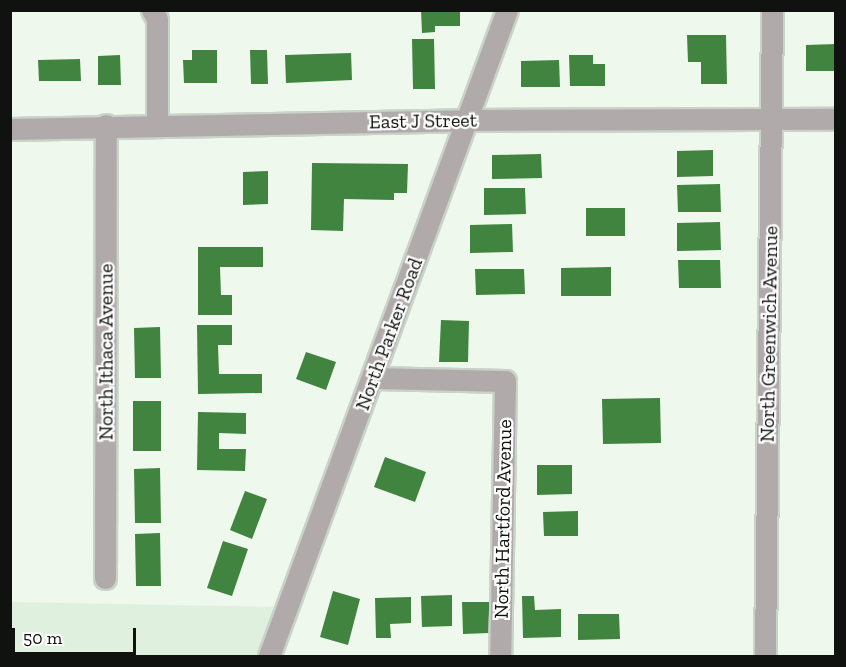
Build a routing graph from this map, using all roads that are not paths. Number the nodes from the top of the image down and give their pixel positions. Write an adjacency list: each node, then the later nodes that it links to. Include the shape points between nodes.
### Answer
1 (152, 10): 8 (street, via 157,19)
2 (507, 10): 6 (street, North Parker Road)
3 (772, 10): 4 (street, North Greenwich Avenue)
4 (771, 119): 5 (street, East J Street); 6 (street, East J Street); 14 (street, North Greenwich Avenue)
5 (836, 119)
6 (466, 120): 8 (street, East J Street); 10 (street, North Parker Road)
7 (106, 125): 8 (street, East J Street); 9 (street, East J Street); 11 (street, North Ithaca Avenue)
8 (157, 126)
9 (10, 129)
10 (374, 378): 12 (street, North Parker Road); 13 (street, North Hartford Avenue, via 505,381)
11 (105, 578)
12 (269, 657)
13 (500, 657)
14 (765, 657)

